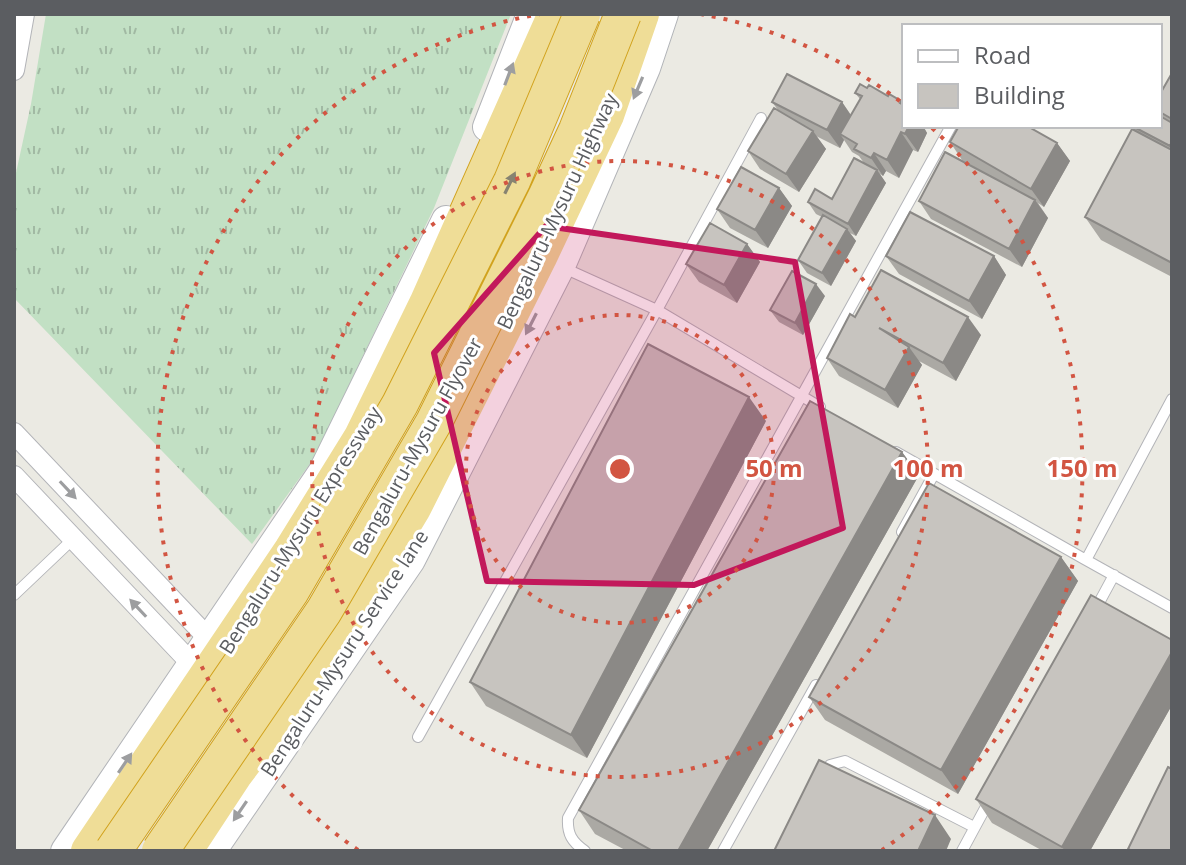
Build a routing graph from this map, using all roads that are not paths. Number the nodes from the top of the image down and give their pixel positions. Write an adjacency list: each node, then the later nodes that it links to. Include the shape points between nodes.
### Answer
1 (24, 14): 8 (street)
2 (531, 14): 11 (street, Bengaluru-Mysuru Expressway, one-way to 2)
3 (556, 14): 11 (highway, Bengaluru-Mysuru Expressway)
4 (582, 14): 37 (highway, Bengaluru-Mysuru Expressway, one-way to 4, bridge, via 291,591 400,404 512,181)
5 (623, 14): 38 (highway, Bengaluru-Mysuru Flyover, bridge, via 546,197 434,422 324,611)
6 (641, 14): 12 (highway, Bengaluru-Mysuru Highway)
7 (664, 14): 12 (street, Bengaluru-Mysuru Service lane, one-way to 12, via 646,68)
8 (14, 70)
9 (761, 118): 13 (lane)
10 (950, 128): 14 (lane)
11 (455, 221): 12 (street); 28 (street, Bengaluru-Mysuru Expressway, via 323,471); 36 (highway, Bengaluru-Mysuru Expressway, via 362,437 268,587)
12 (550, 262): 13 (lane); 39 (highway, Bengaluru-Mysuru Highway, via 325,654); 40 (street, Bengaluru-Mysuru Service lane, one-way to 40, via 411,560)
13 (657, 310): 14 (lane); 31 (lane)
14 (802, 397): 16 (lane); 41 (lane, via 568,818 574,844)
15 (1172, 399): 23 (lane)
16 (828, 412)
17 (14, 433): 28 (street, one-way to 28)
18 (881, 443): 19 (lane)
19 (934, 474): 22 (lane); 23 (lane)
20 (14, 476): 21 (street)
21 (73, 539): 25 (lane); 29 (street, one-way to 21)
22 (897, 541)
23 (1086, 560): 24 (lane)
24 (1114, 575): 26 (lane); 27 (lane)
25 (14, 595)
26 (1172, 608)
27 (1091, 616)
28 (209, 639): 29 (street, Bengaluru-Mysuru Expressway)
29 (192, 664): 35 (street, Bengaluru-Mysuru Expressway, one-way to 29)
30 (821, 676): 42 (lane)
31 (418, 737)
32 (818, 786): 34 (lane, via 830,765 845,761)
33 (993, 793): 34 (lane)
34 (974, 827): 43 (lane)
35 (65, 851)
36 (89, 851)
37 (113, 851)
38 (160, 851)
39 (184, 851)
40 (212, 851)
41 (585, 851)
42 (723, 851)
43 (962, 851)

